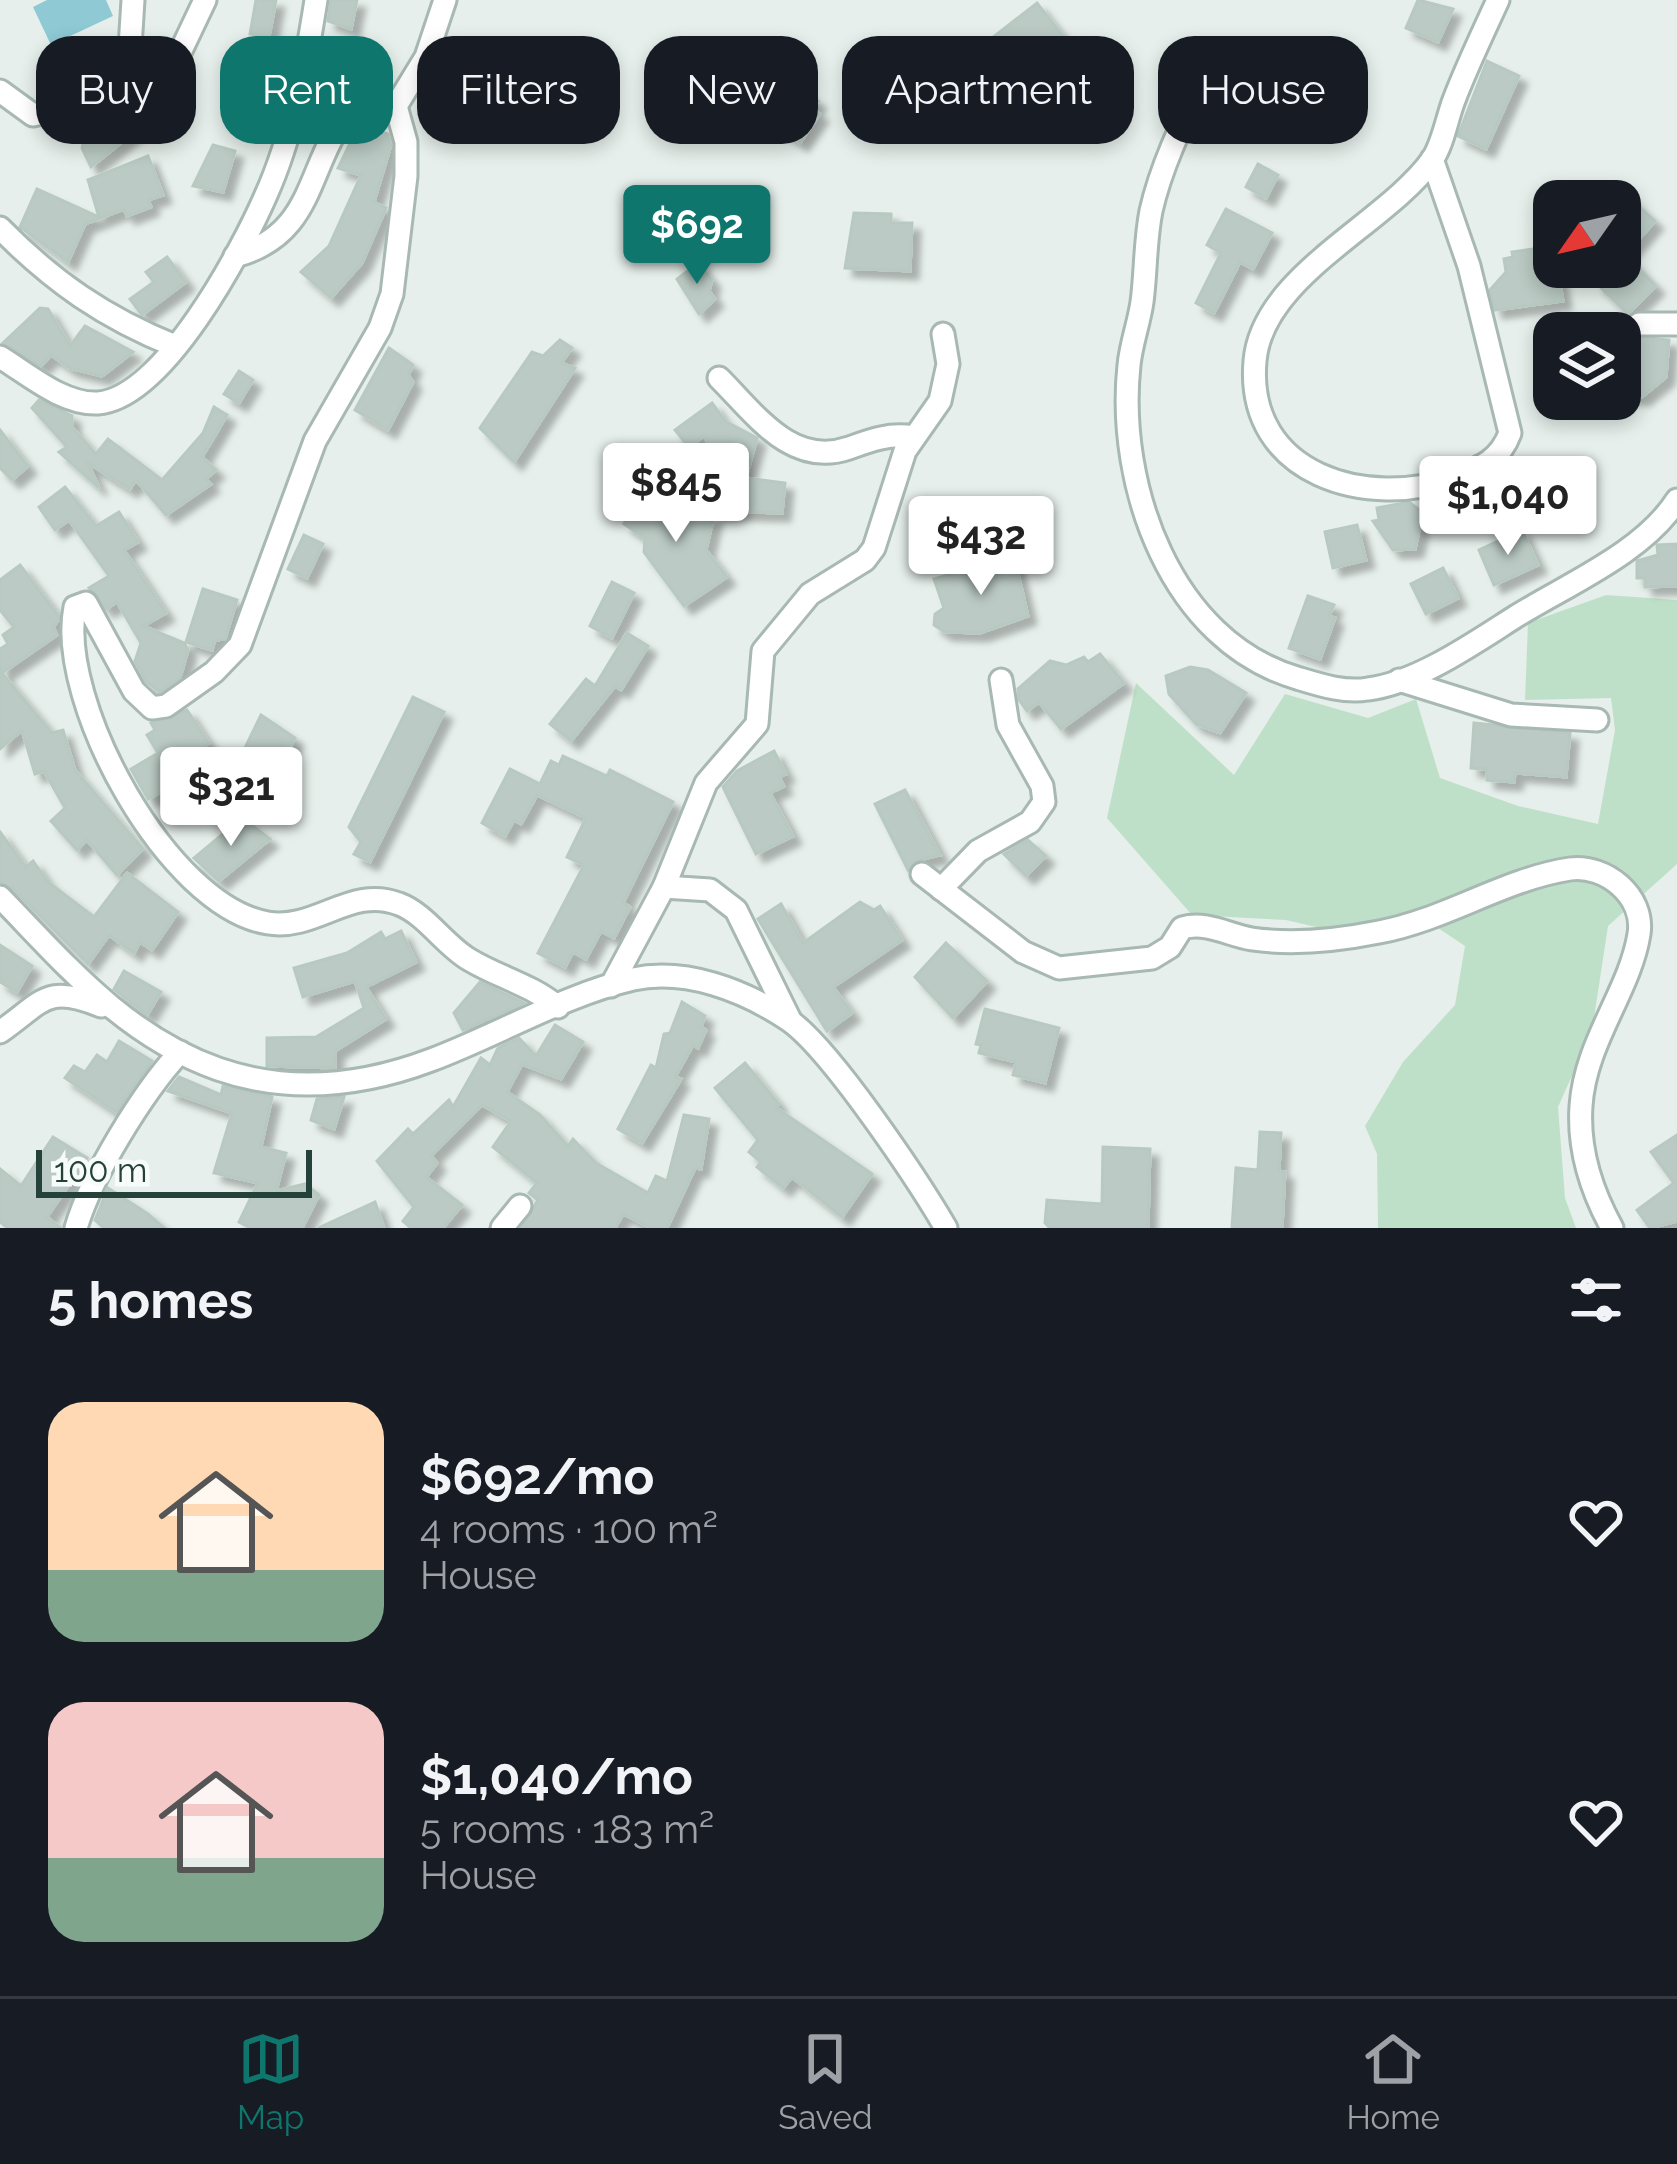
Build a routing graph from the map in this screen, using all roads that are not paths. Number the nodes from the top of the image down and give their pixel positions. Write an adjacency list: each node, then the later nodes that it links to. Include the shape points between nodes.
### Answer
1 (133, 0): 6 (street)
2 (205, 0): 7 (street)
3 (316, 0): 14 (street, via 268,193)
4 (445, 0): 9 (street, via 426,57)
5 (1498, 0): 12 (street)
6 (128, 36)
7 (188, 36)
8 (0, 91): 10 (street)
9 (396, 106): 14 (street, via 358,102 331,136 290,226); 31 (street, via 406,142 392,294 315,441 240,645 214,673 152,708 134,691 86,603 73,612 75,644 128,796 179,870 209,896 244,917 284,925 348,902 403,905 473,963 535,988)
10 (36, 114)
11 (1174, 144): 24 (street, via 1151,212 1129,365 1138,488 1161,555 1198,614 1276,672 1333,689)
12 (1432, 159): 12 (street, via 1293,289 1263,326 1255,362 1263,420 1295,461 1363,491 1407,492 1484,466 1510,433 1469,266)
13 (0, 228): 18 (street, via 61,287)
14 (235, 256): 18 (street)
15 (1641, 324): 16 (street)
16 (1677, 325)
17 (943, 334): 21 (street, via 945,383 934,416)
18 (175, 346): 19 (street, via 128,393 98,403 54,391)
19 (0, 357)
20 (719, 378): 21 (street, via 798,451 817,457 878,437)
21 (913, 437): 27 (street, via 874,548 810,594 763,651 757,724 706,783)
22 (1677, 500): 24 (street, via 1648,534)
23 (1001, 680): 28 (street, via 1008,725 1044,802 1030,822 978,851)
24 (1399, 680): 25 (street, via 1510,715)
25 (1597, 720)
26 (922, 874): 28 (street)
27 (664, 887): 30 (street); 33 (street, via 710,890 736,910)
28 (941, 889): 40 (street, via 1034,960 1070,970 1159,956 1195,925 1252,939 1350,937 1412,925 1566,870 1608,876 1630,898 1639,935 1591,1056 1581,1106 1584,1158)
29 (0, 897): 32 (street)
30 (611, 986): 31 (street); 33 (street, via 661,975 704,979)
31 (558, 1007): 35 (street, via 392,1075 349,1083 262,1080)
32 (112, 1011): 34 (street, via 67,992 50,995); 35 (street)
33 (790, 1020): 39 (street, via 889,1141)
34 (0, 1032)
35 (179, 1052): 37 (street, via 94,1178)
36 (520, 1206): 38 (street)
37 (77, 1228)
38 (502, 1228)
39 (946, 1228)
40 (1612, 1228)

